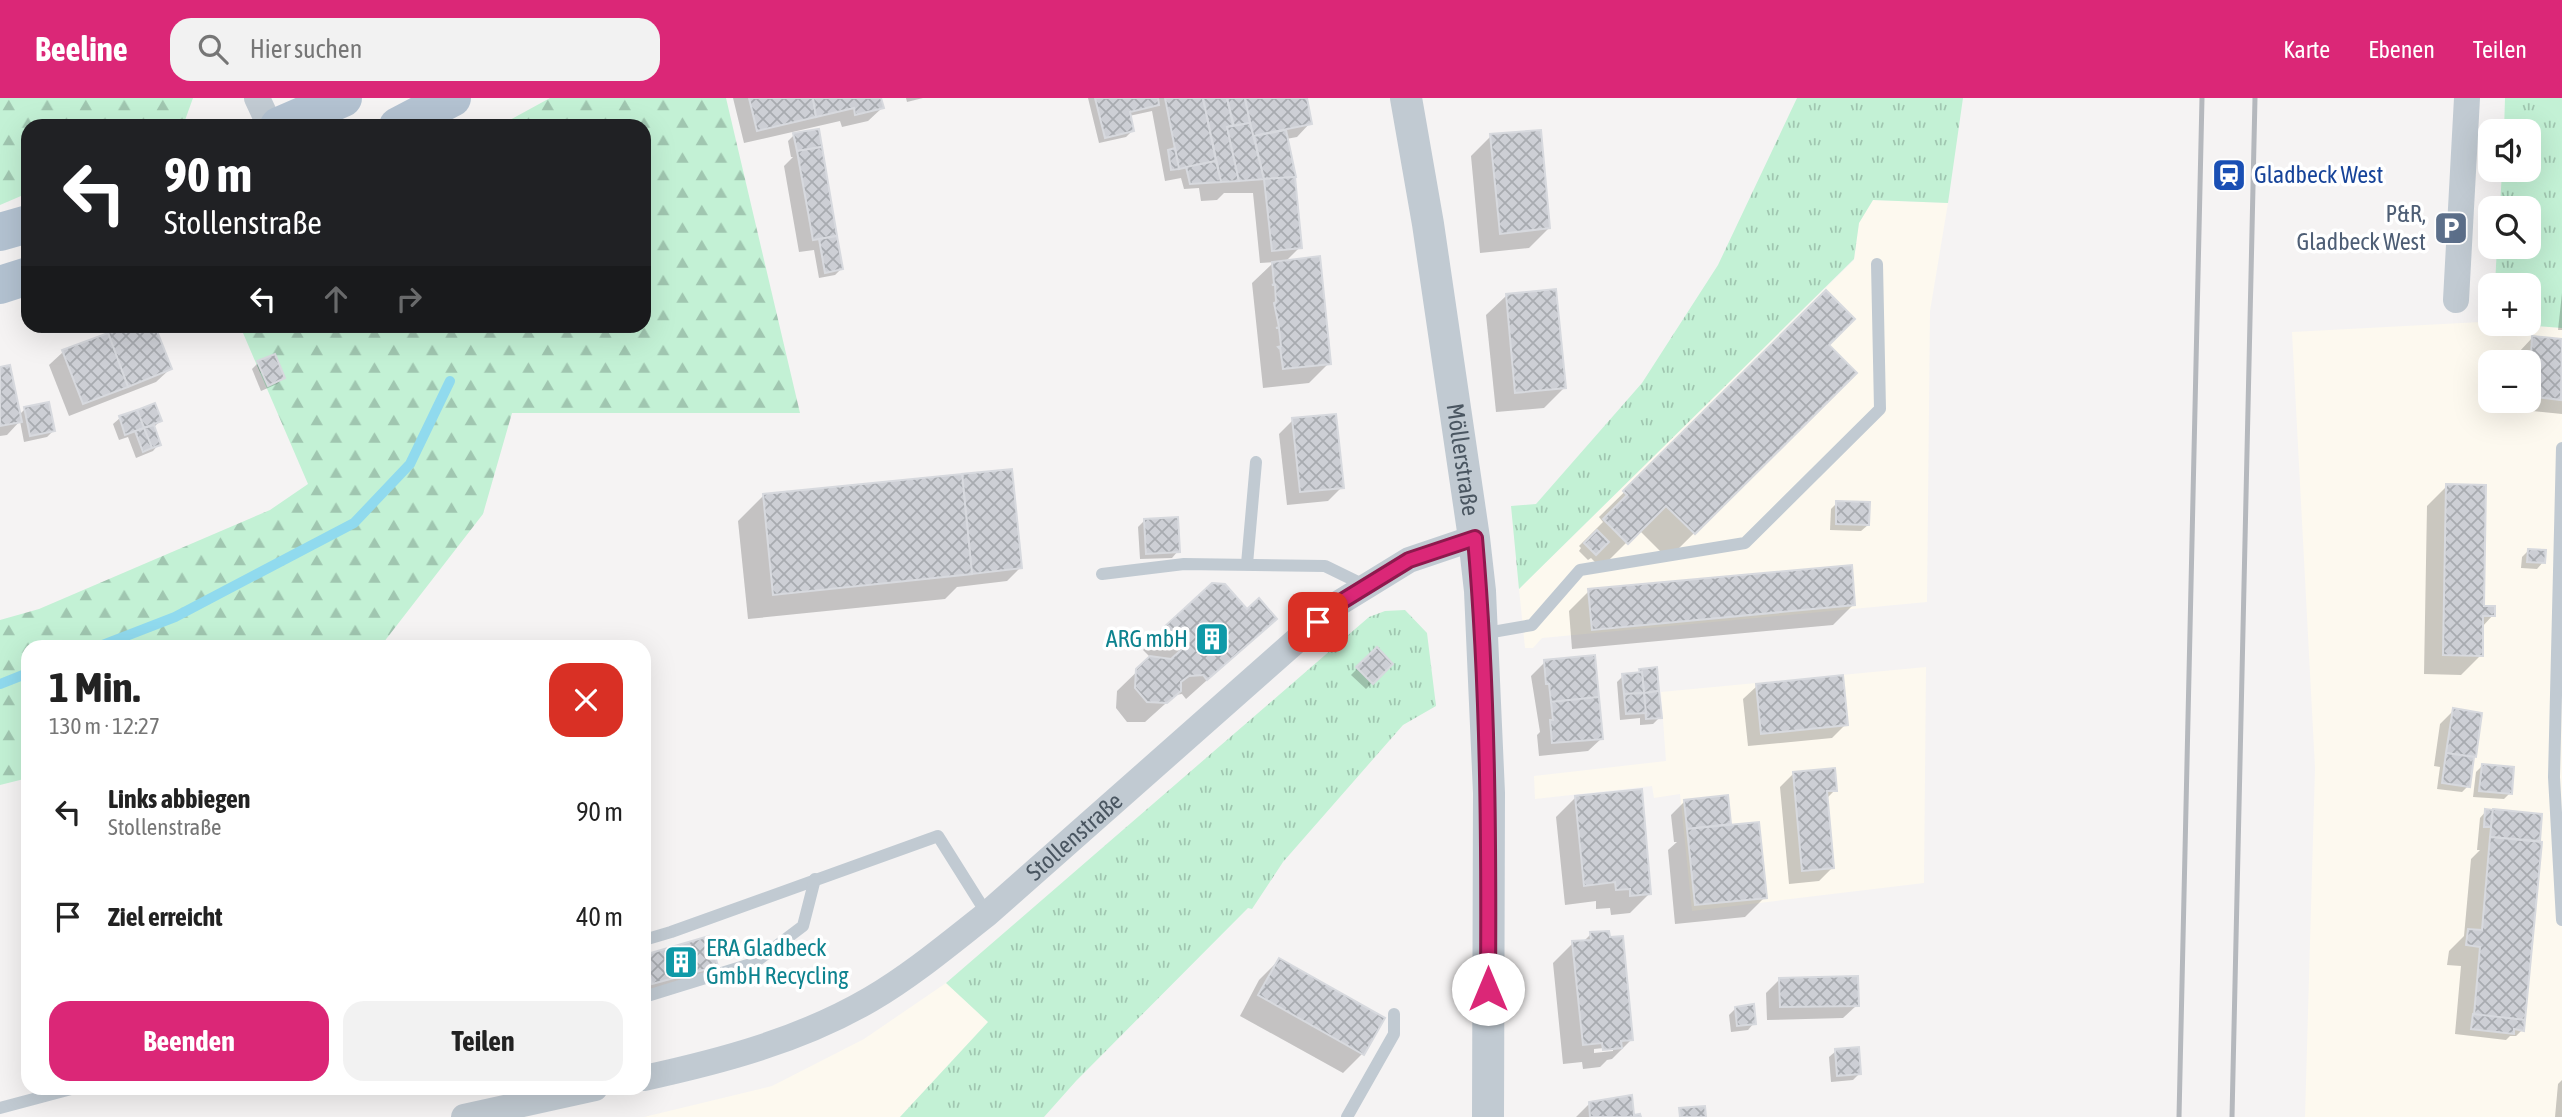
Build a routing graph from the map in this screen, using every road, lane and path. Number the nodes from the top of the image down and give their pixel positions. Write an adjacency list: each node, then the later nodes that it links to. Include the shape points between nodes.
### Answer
1 (257, 98): 6 (street)
2 (344, 98): 7 (main road)
3 (452, 98): 8 (main road)
4 (1406, 98): 17 (street, Möllerstraße)
5 (2467, 98): 14 (street)
6 (267, 119)
7 (295, 119)
8 (412, 119)
9 (21, 226): 10 (main road)
10 (0, 232)
11 (1877, 264): 21 (lane, via 1880,409 1745,543 1580,570 1532,625)
12 (21, 278): 13 (main road)
13 (0, 285)
14 (2456, 300)
15 (2562, 448): 24 (lane, via 2554,777)
16 (1256, 462): 18 (lane)
17 (1475, 538): 20 (street, Stollenstraße, via 1409,560); 21 (street, Möllerstraße)
18 (1247, 564): 19 (lane, via 1184,564); 20 (lane, via 1325,566)
19 (1102, 574)
20 (1366, 586): 23 (street, Stollenstraße, via 1339,603)
21 (1480, 634): 34 (street, Möllerstraße, via 1489,793)
22 (815, 879): 23 (lane, via 938,836); 25 (lane); 26 (lane, via 803,926 754,964)
23 (987, 914): 28 (street, Stollenstraße, via 871,999 826,1022 766,1046)
24 (2562, 920)
25 (651, 938)
26 (651, 995)
27 (1394, 1014): 33 (lane, via 1394,1034)
28 (651, 1076)
29 (49, 1095): 31 (lane)
30 (564, 1095): 32 (street)
31 (0, 1108)
32 (464, 1117)
33 (1347, 1117)
34 (1488, 1117)

